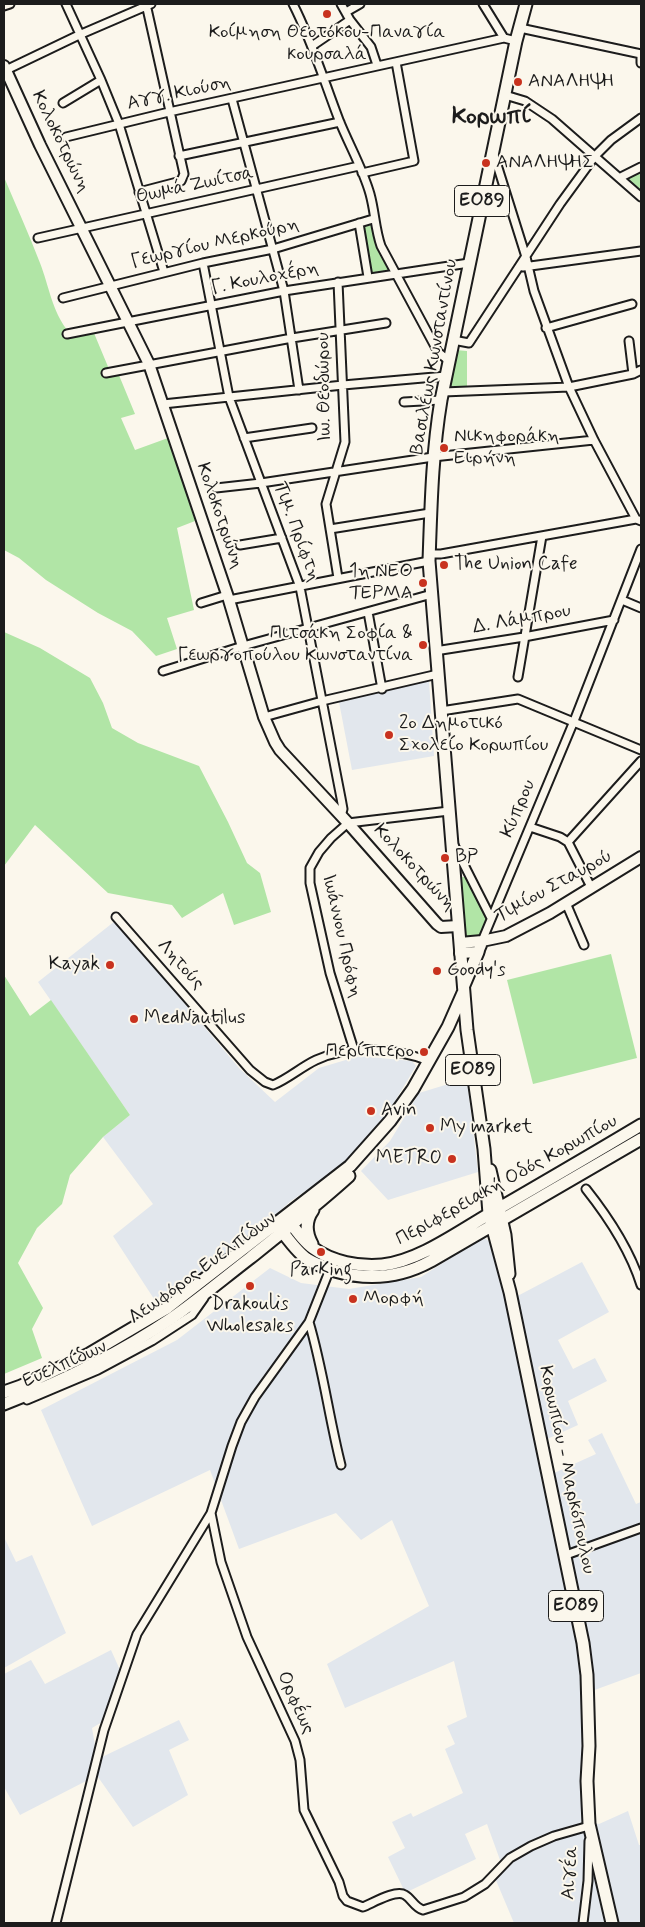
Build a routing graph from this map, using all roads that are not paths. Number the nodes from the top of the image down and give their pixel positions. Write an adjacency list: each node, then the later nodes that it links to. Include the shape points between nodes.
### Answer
1 (10, 4): 9 (street)
2 (66, 4): 13 (street)
3 (148, 4): 13 (street); 27 (street)
4 (341, 4): 10 (street)
5 (360, 4): 10 (street)
6 (483, 4): 14 (street)
7 (526, 4): 12 (main road, Βασιλέως Κωνσταντίνου / ΕΟ89)
8 (295, 5): 16 (street)
9 (4, 6)
10 (346, 12): 11 (street)
11 (350, 20): 16 (street); 20 (street, via 371,47)
12 (520, 28): 15 (main road, Βασιλέως Κωνσταντίνου / ΕΟ89); 17 (street)
13 (79, 35): 21 (street); 23 (street)
14 (504, 38): 15 (street); 18 (street, Αγγ. Κιούση)
15 (516, 41): 24 (main road, Βασιλέως Κωνσταντίνου / ΕΟ89)
16 (312, 46): 22 (street)
17 (641, 54): 19 (street)
18 (396, 62): 20 (street, Αγγ. Κιούση); 37 (street, Θωμά Ζωίτσα, via 414,161)
19 (641, 63)
20 (376, 66): 22 (street, Αγγ. Κιούση)
21 (5, 68): 45 (street, Κολοκοτρώνη)
22 (323, 78): 25 (street, Αγγ. Κιούση); 29 (street)
23 (101, 80): 26 (street); 30 (street)
24 (505, 95): 33 (main road, Βασιλέως Κωνσταντίνου / ΕΟ89); 35 (street, via 533,106)
25 (232, 99): 27 (street, Αγγ. Κιούση); 32 (street)
26 (63, 103)
27 (169, 112): 30 (street, Αγγ. Κιούση); 34 (street)
28 (641, 118): 35 (street)
29 (340, 122): 32 (street); 37 (street)
30 (119, 124): 31 (street, Αγγ. Κιούση); 40 (street)
31 (66, 137)
32 (243, 143): 34 (street); 39 (street)
33 (493, 151): 49 (street); 51 (main road, Βασιλέως Κωνσταντίνου / ΕΟ89)
34 (179, 156): 40 (street, via 184,174 181,181)
35 (595, 156): 38 (street); 49 (street)
36 (641, 168): 38 (street)
37 (361, 169): 39 (street, Θωμά Ζωίτσα); 43 (street, via 371,196)
38 (621, 177): 41 (street)
39 (255, 190): 42 (street, Θωμά Ζωίτσα); 47 (street)
40 (139, 192): 42 (street)
41 (641, 197)
42 (146, 213): 45 (street, Θωμά Ζωίτσα); 53 (street)
43 (374, 219): 44 (street, Γεωργίου Μερκούρη); 54 (street, via 381,246)
44 (359, 223): 47 (street, Γεωργίου Μερκούρη); 55 (street)
45 (82, 228): 46 (street, Θωμά Ζωίτσα); 57 (street, Κολοκοτρώνη)
46 (38, 238)
47 (273, 249): 50 (street, Γεωργίου Μερκούρη); 58 (street)
48 (641, 250): 52 (street)
49 (526, 257): 52 (street)
50 (203, 263): 53 (street, Γεωργίου Μερκούρη); 61 (street, Τιμ. Πρίφτη)
51 (469, 263): 54 (street, Γ. Κουλοχέρη); 68 (main road, Βασιλέως Κωνσταντίνου / ΕΟ89)
52 (524, 267): 64 (street); 68 (street, via 469,343)
53 (164, 272): 57 (street, Γεωργίου Μερκούρη)
54 (397, 274): 55 (street, Γ. Κουλοχέρη); 71 (street, via 438,352)
55 (368, 277): 56 (street, Γ. Κουλοχέρη)
56 (338, 282): 58 (street, Γ. Κουλοχέρη); 65 (street, Ιω. Θεοδώρου)
57 (111, 286): 59 (street, Γεωργίου Μερκούρη); 62 (street, Κολοκοτρώνη)
58 (284, 291): 61 (street, Γ. Κουλοχέρη); 67 (street)
59 (63, 298)
60 (632, 304): 64 (street)
61 (212, 306): 62 (street, Γ. Κουλοχέρη); 70 (street, Τιμ. Πρίφτη)
62 (128, 321): 66 (street, Γ. Κουλοχέρη); 72 (street, Κολοκοτρώνη)
63 (386, 323): 65 (street)
64 (546, 328): 78 (street)
65 (340, 331): 67 (street); 77 (street, Ιω. Θεοδώρου)
66 (67, 334)
67 (292, 338): 70 (street); 79 (street)
68 (453, 340): 71 (main road, Βασιλέως Κωνσταντίνου / ΕΟ89)
69 (628, 341): 75 (street)
70 (220, 352): 72 (street); 81 (street, Τιμ. Πρίφτη)
71 (449, 361): 76 (main road, Βασιλέως Κωνσταντίνου / ΕΟ89)
72 (149, 364): 74 (street); 83 (street, Κολοκοτρώνη)
73 (641, 370): 75 (street)
74 (106, 373)
75 (633, 374): 78 (street)
76 (446, 376): 77 (street); 80 (main road, Βασιλέως Κωνσταντίνου / ΕΟ89)
77 (343, 385): 79 (street); 88 (street, Ιω. Θεοδώρου, via 345,442)
78 (569, 387): 80 (street); 86 (street)
79 (299, 390): 81 (street)
80 (442, 396): 82 (street); 87 (main road, Βασιλέως Κωνσταντίνου / ΕΟ89)
81 (230, 397): 83 (street); 85 (street, Τιμ. Πρίφτη)
82 (404, 402)
83 (163, 404): 102 (street, Κολοκοτρώνη)
84 (312, 428): 85 (street)
85 (244, 438): 89 (street, Τιμ. Πρίφτη)
86 (594, 440): 87 (street); 92 (street)
87 (433, 457): 88 (street); 91 (main road, Βασιλέως Κωνσταντίνου / ΕΟ89)
88 (336, 472): 89 (street); 93 (street, Ιω. Θεοδώρου, via 326,504)
89 (261, 484): 90 (street); 95 (street, Τιμ. Πρίφτη)
90 (216, 488)
91 (430, 513): 93 (street); 98 (main road, Βασιλέως Κωνσταντίνου / ΕΟ89)
92 (639, 520): 94 (street)
93 (330, 529): 99 (street, Ιω. Θεοδώρου)
94 (542, 536): 98 (street); 109 (street)
95 (282, 538): 96 (street); 100 (street, Τιμ. Πρίφτη)
96 (240, 545)
97 (641, 549): 103 (street, Κύπρου)
98 (429, 557): 99 (street); 101 (main road, Βασιλέως Κωνσταντίνου / ΕΟ89)
99 (338, 578): 100 (street)
100 (300, 587): 102 (street); 108 (street, Τιμ. Πρίφτη)
101 (432, 594): 106 (street); 111 (main road, Βασιλέως Κωνσταντίνου / ΕΟ89)
102 (228, 598): 104 (street); 110 (street, Κολοκοτρώνη)
103 (622, 600): 105 (street); 107 (street, Κύπρου)
104 (201, 603)
105 (641, 608)
106 (368, 612): 108 (street); 115 (street)
107 (614, 620): 109 (street, Δ. Λάμπρου); 119 (street, Κύπρου)
108 (308, 627): 110 (street); 116 (street, Τιμ. Πρίφτη)
109 (524, 637): 111 (street, Δ. Λάμπρου); 114 (street)
110 (243, 646): 112 (street); 118 (street, Κολοκοτρώνη)
111 (435, 651): 113 (main road, Βασιλέως Κωνσταντίνου / ΕΟ89)
112 (164, 671)
113 (438, 674): 115 (street); 117 (main road, Βασιλέως Κωνσταντίνου / ΕΟ89)
114 (518, 677)
115 (382, 689): 116 (street)
116 (322, 701): 118 (street); 123 (street, Τιμ. Πρίφτη)
117 (441, 711): 119 (street, via 518,699); 122 (main road, Βασιλέως Κωνσταντίνου / ΕΟ89)
118 (264, 717): 123 (street, Κολοκοτρώνη, via 280,750)
119 (574, 721): 120 (street); 124 (street, Κύπρου)
120 (641, 750)
121 (641, 761): 126 (street)
122 (448, 811): 123 (street); 125 (main road, Βασιλέως Κωνσταντίνου / ΕΟ89)
123 (345, 820): 132 (street, Κολοκοτρώνη, via 437,924 441,927); 137 (street, Ιωάννου Πρόφη, via 310,868 310,883 330,973)
124 (530, 827): 126 (street); 131 (street, Κύπρου)
125 (451, 837): 131 (street); 132 (main road, Βασιλέως Κωνσταντίνου / ΕΟ89)
126 (568, 842): 128 (street)
127 (641, 857): 128 (street, Τιμίου Σταυρού)
128 (592, 888): 129 (street, Τιμίου Σταυρού)
129 (566, 903): 133 (street); 134 (street, Τιμίου Σταυρού)
130 (116, 917): 137 (street, Λητούς, via 250,1070 265,1082 273,1085 316,1060)
131 (491, 918): 134 (street, Κύπρου)
132 (458, 926): 135 (main road, Βασιλέως Κωνσταντίνου / ΕΟ89)
133 (584, 945)
134 (480, 947): 135 (street, Τιμίου Σταυρού); 136 (main road, Λεωφόρος Ευελπίδων)
135 (460, 948): 136 (main road, Βασιλέως Κωνσταντίνου / ΕΟ89)
136 (464, 989): 138 (main road, Λεωφόρος Ευελπίδων); 142 (main road, Κορωπίου - Μαρκόπουλου / ΕΟ89)
137 (354, 1050): 138 (street, Λητούς, via 393,1052)
138 (429, 1061): 139 (main road, Λεωφόρος Ευελπίδων)
139 (390, 1121): 144 (main road, Λεωφόρος Ευελπίδων, via 375,1148); 147 (main road, Λεωφόρος Ευελπίδων, via 350,1166)
140 (641, 1125): 145 (main road, Περιφερειακή Οδός Κορωπίου)
141 (641, 1139): 148 (main road, Περιφερειακή Οδός Κορωπίου)
142 (484, 1149): 145 (main road, Κορωπίου - Μαρκόπουλου / ΕΟ89); 146 (main road, Κορωπίου - Μαρκόπουλου / ΕΟ89)
143 (586, 1189): 155 (street, via 626,1250)
144 (316, 1206): 147 (main road, Λεωφόρος Ευελπίδων); 152 (main road, via 310,1214 307,1228)
145 (500, 1208): 146 (main road, Περιφερειακή Οδός Κορωπίου); 148 (main road, Κορωπίου - Μαρκόπουλου / ΕΟ89)
146 (489, 1214): 149 (main road, Κορωπίου - Μαρκόπουλου / ΕΟ89); 152 (main road, Περιφερειακή Οδός Κορωπίου, via 413,1257 391,1264 358,1264 334,1258)
147 (289, 1221): 150 (main road, Λεωφόρος Ευελπίδων); 152 (main road, Περιφερειακή Οδός Κορωπίου)
148 (502, 1221): 149 (main road, Περιφερειακή Οδός Κορωπίου); 156 (main road, Κορωπίου - Μαρκόπουλου / ΕΟ89)
149 (491, 1227): 154 (main road, Περιφερειακή Οδός Κορωπίου, via 406,1273 367,1277); 156 (main road, Κορωπίου - Μαρκόπουλου / ΕΟ89)
150 (279, 1228): 151 (main road, Λεωφόρος Ευελπίδων); 153 (main road, Περιφερειακή Οδός Κορωπίου); 158 (main road, Λεωφόρος Ευελπίδων, via 155,1315 89,1354)
151 (268, 1244): 153 (main road); 159 (main road, Λεωφόρος Ευελπίδων, via 161,1325)
152 (314, 1248)
153 (297, 1249): 154 (main road, Περιφερειακή Οδός Κορωπίου, via 307,1258)
154 (330, 1269): 157 (street, Ορφέως)
155 (641, 1285)
156 (510, 1292): 165 (main road, Κορωπίου - Μαρκόπουλου / ΕΟ89)
157 (309, 1322): 162 (street); 163 (street, Ορφέως, via 241,1422)
158 (4, 1392)
159 (41, 1392): 160 (main road, Λεωφόρος Ευελπίδων); 161 (street, Ευελπίδων)
160 (4, 1404)
161 (4, 1410)
162 (341, 1465)
163 (211, 1513): 166 (street, Ορφέως, via 221,1562 248,1637 295,1741 300,1760 304,1810 346,1901 364,1908 400,1893 423,1910 464,1897 485,1884 510,1858 531,1846); 167 (street, via 137,1634 91,1776)
164 (641, 1528): 165 (street)
165 (566, 1555): 166 (main road, Κορωπίου - Μαρκόπουλου / ΕΟ89, via 587,1675)
166 (590, 1824): 168 (street, Αιγέα); 169 (main road, Κορωπίου - Μαρκόπουλου / ΕΟ89)
167 (56, 1923)
168 (583, 1923)
169 (612, 1923)

